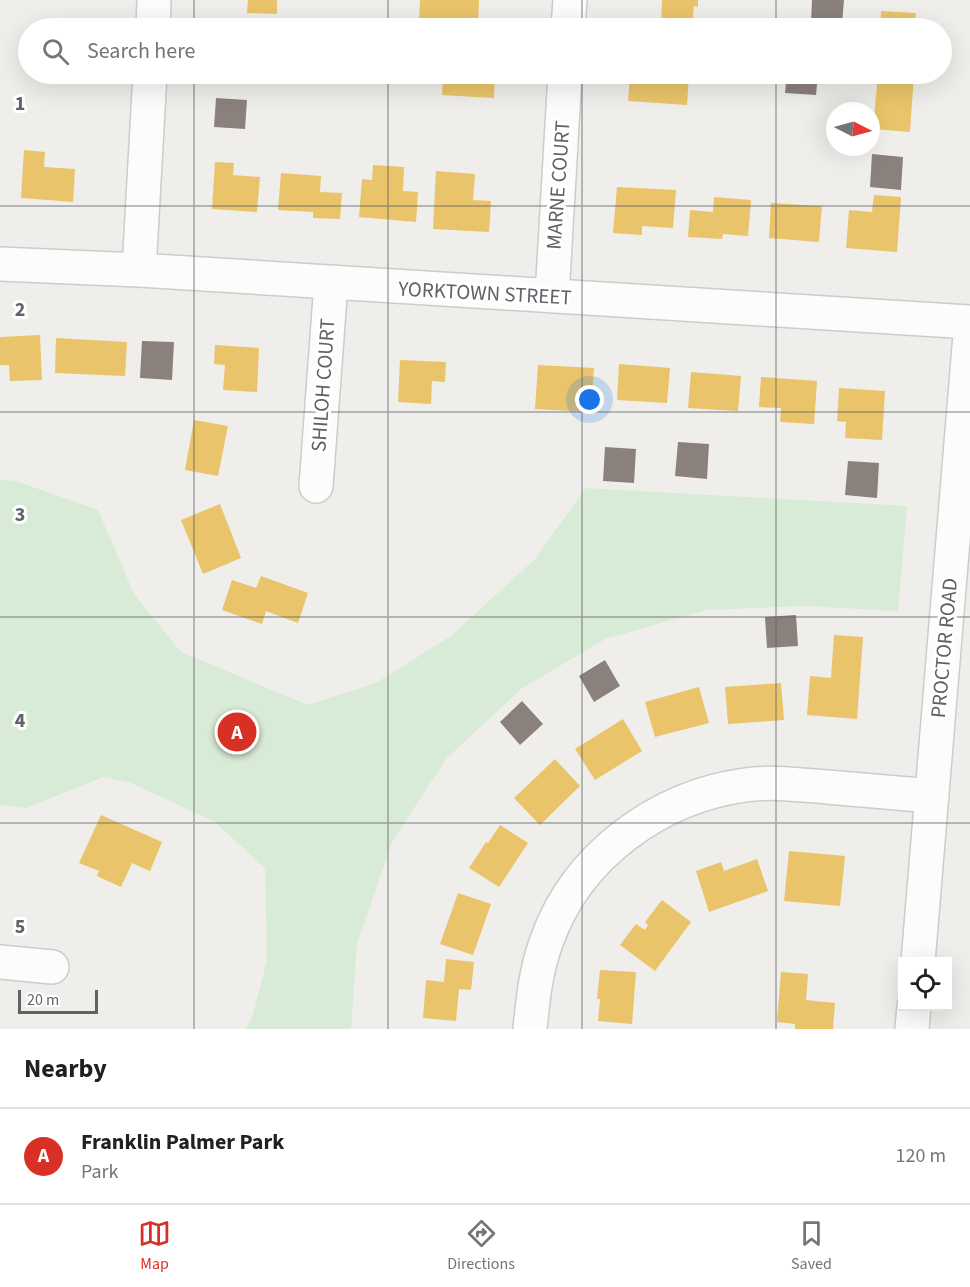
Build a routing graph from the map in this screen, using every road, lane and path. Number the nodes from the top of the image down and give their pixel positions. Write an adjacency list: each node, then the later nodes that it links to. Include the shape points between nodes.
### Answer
1 (154, 0): 3 (street)
2 (570, 0): 4 (street)
3 (153, 18)
4 (569, 18)
5 (149, 84): 8 (street)
6 (564, 84): 10 (street, MARNE COURT)
7 (0, 264): 8 (street, YORKTOWN STREET)
8 (139, 270): 9 (street, YORKTOWN STREET)
9 (330, 283): 10 (street, YORKTOWN STREET); 13 (street, SHILOH COURT)
10 (552, 296): 11 (street, YORKTOWN STREET)
11 (970, 322)
12 (970, 335): 14 (street, PROCTOR ROAD)
13 (316, 486)
14 (932, 796): 15 (street, PROCTOR ROAD); 19 (street, via 782,783 712,791 670,807 633,829 599,858 572,892 550,931 539,964)
15 (918, 957)
16 (0, 962): 17 (street)
17 (52, 967)
18 (914, 1011): 20 (street)
19 (530, 1029)
20 (912, 1029)

